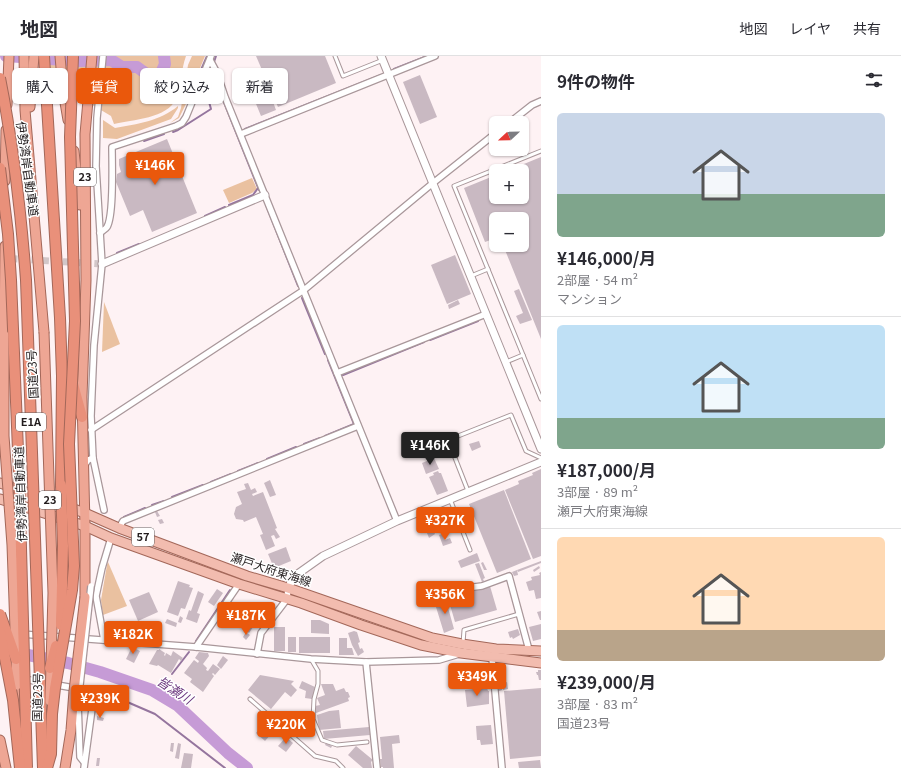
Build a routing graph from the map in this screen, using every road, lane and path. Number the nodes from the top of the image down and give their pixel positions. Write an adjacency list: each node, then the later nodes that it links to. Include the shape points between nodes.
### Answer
1 (8, 56): 16 (highway, 国道23号)
2 (24, 56): 13 (highway, 23)
3 (34, 56): 14 (highway, 23)
4 (44, 56): 28 (highway)
5 (60, 56): 27 (highway, 23, bridge)
6 (73, 56): 86 (highway, bridge, via 70,137 75,314 69,444 74,566 55,688 51,754)
7 (92, 56): 27 (highway, 23, via 85,134)
8 (103, 56): 26 (street, via 97,118 96,166)
9 (335, 56): 12 (lane, via 343,76)
10 (435, 56): 15 (street)
11 (210, 58): 20 (street); 26 (street, via 182,122 112,147 110,217 107,226)
12 (382, 58): 15 (street)
13 (26, 68)
14 (31, 68)
15 (389, 74): 20 (street); 24 (street)
16 (4, 77): 72 (highway, 国道23号, bridge, via 4,436 12,545); 85 (highway, 伊勢湾岸自動車道 / E1A, bridge, via 26,280)
17 (541, 101): 19 (street)
18 (29, 104): 76 (highway, 国道23号 / 23, bridge, via 28,147 44,332 52,543)
19 (518, 116)
20 (241, 134): 25 (street)
21 (489, 139): 24 (street)
22 (541, 151): 30 (lane, via 454,186)
23 (0, 168): 84 (highway, 伊勢湾岸自動車道 / E1A, bridge, via 11,280)
24 (433, 183): 31 (street); 32 (street)
25 (265, 195): 29 (street); 32 (street)
26 (100, 233): 29 (street)
27 (86, 244): 38 (highway, 23)
28 (57, 259): 38 (highway, via 70,375); 76 (highway, bridge, via 62,376 63,546 61,623)
29 (102, 264): 40 (street, via 94,345)
30 (488, 269): 31 (lane); 34 (lane)
31 (471, 276): 33 (street)
32 (304, 290): 36 (street); 40 (street)
33 (486, 314): 35 (street); 36 (street)
34 (523, 355): 35 (lane); 37 (lane)
35 (506, 362): 41 (street)
36 (337, 373): 39 (street)
37 (541, 399)
38 (82, 417): 45 (highway, 23)
39 (358, 426): 52 (street); 54 (street, via 123,521)
40 (91, 430): 42 (street)
41 (541, 449)
42 (93, 458): 45 (street); 50 (street)
43 (541, 458): 47 (lane, via 526,451 511,414 448,440)
44 (541, 462): 47 (street)
45 (84, 466): 51 (highway, 23)
46 (0, 483): 51 (main road, 瀬戸大府東海線 / 57)
47 (468, 492): 49 (street)
48 (0, 498): 53 (main road, 瀬戸大府東海線 / 57)
49 (450, 499): 52 (street); 56 (lane)
50 (104, 510)
51 (85, 513): 53 (highway, 23); 54 (main road, 瀬戸大府東海線 / 57)
52 (397, 521): 60 (street, via 316,561 299,573)
53 (85, 526): 55 (main road, 瀬戸大府東海線 / 57); 87 (highway, 23, bridge, via 85,597)
54 (119, 528): 60 (main road, 瀬戸大府東海線 / 57, via 247,576)
55 (112, 538): 57 (street); 58 (main road, 瀬戸大府東海線 / 57)
56 (470, 550)
57 (102, 568): 65 (street, via 96,596); 81 (street, bridge, via 99,569 95,584 91,586 78,703 80,757)
58 (239, 584): 61 (main road, 瀬戸大府東海線 / 57); 66 (street)
59 (446, 587): 63 (street, via 482,586 509,576)
60 (288, 588): 61 (street); 67 (main road, 瀬戸大府東海線 / 57)
61 (287, 599): 67 (main road, 瀬戸大府東海線 / 57, via 421,645); 70 (street, via 260,633)
62 (0, 614): 72 (highway, bridge)
63 (519, 614): 67 (lane, via 464,630); 68 (street)
64 (0, 631): 65 (street); 83 (highway, bridge, via 14,700)
65 (104, 640): 66 (street)
66 (196, 647): 70 (street)
67 (462, 649): 68 (main road, 瀬戸大府東海線 / 57); 71 (main road, 瀬戸大府東海線 / 57); 74 (street, via 439,660)
68 (529, 650): 69 (main road, 瀬戸大府東海線 / 57)
69 (541, 651)
70 (257, 654): 73 (street)
71 (492, 658): 75 (main road, 瀬戸大府東海線 / 57); 90 (street)
72 (16, 659): 83 (highway, 国道23号, bridge)
73 (311, 659): 74 (street); 80 (lane, via 318,671 313,719 322,740 337,745)
74 (366, 662): 89 (street)
75 (541, 663)
76 (50, 668): 86 (highway, 国道23号 / 23, bridge)
77 (0, 675): 81 (street, via 85,690 92,700 92,709)
78 (250, 699): 88 (lane, via 315,756 336,761)
79 (0, 740): 82 (highway)
80 (367, 742)
81 (84, 765)
82 (6, 768)
83 (21, 768)
84 (27, 768)
85 (43, 768)
86 (47, 768)
87 (65, 768)
88 (343, 768)
89 (377, 768)
90 (502, 768)

